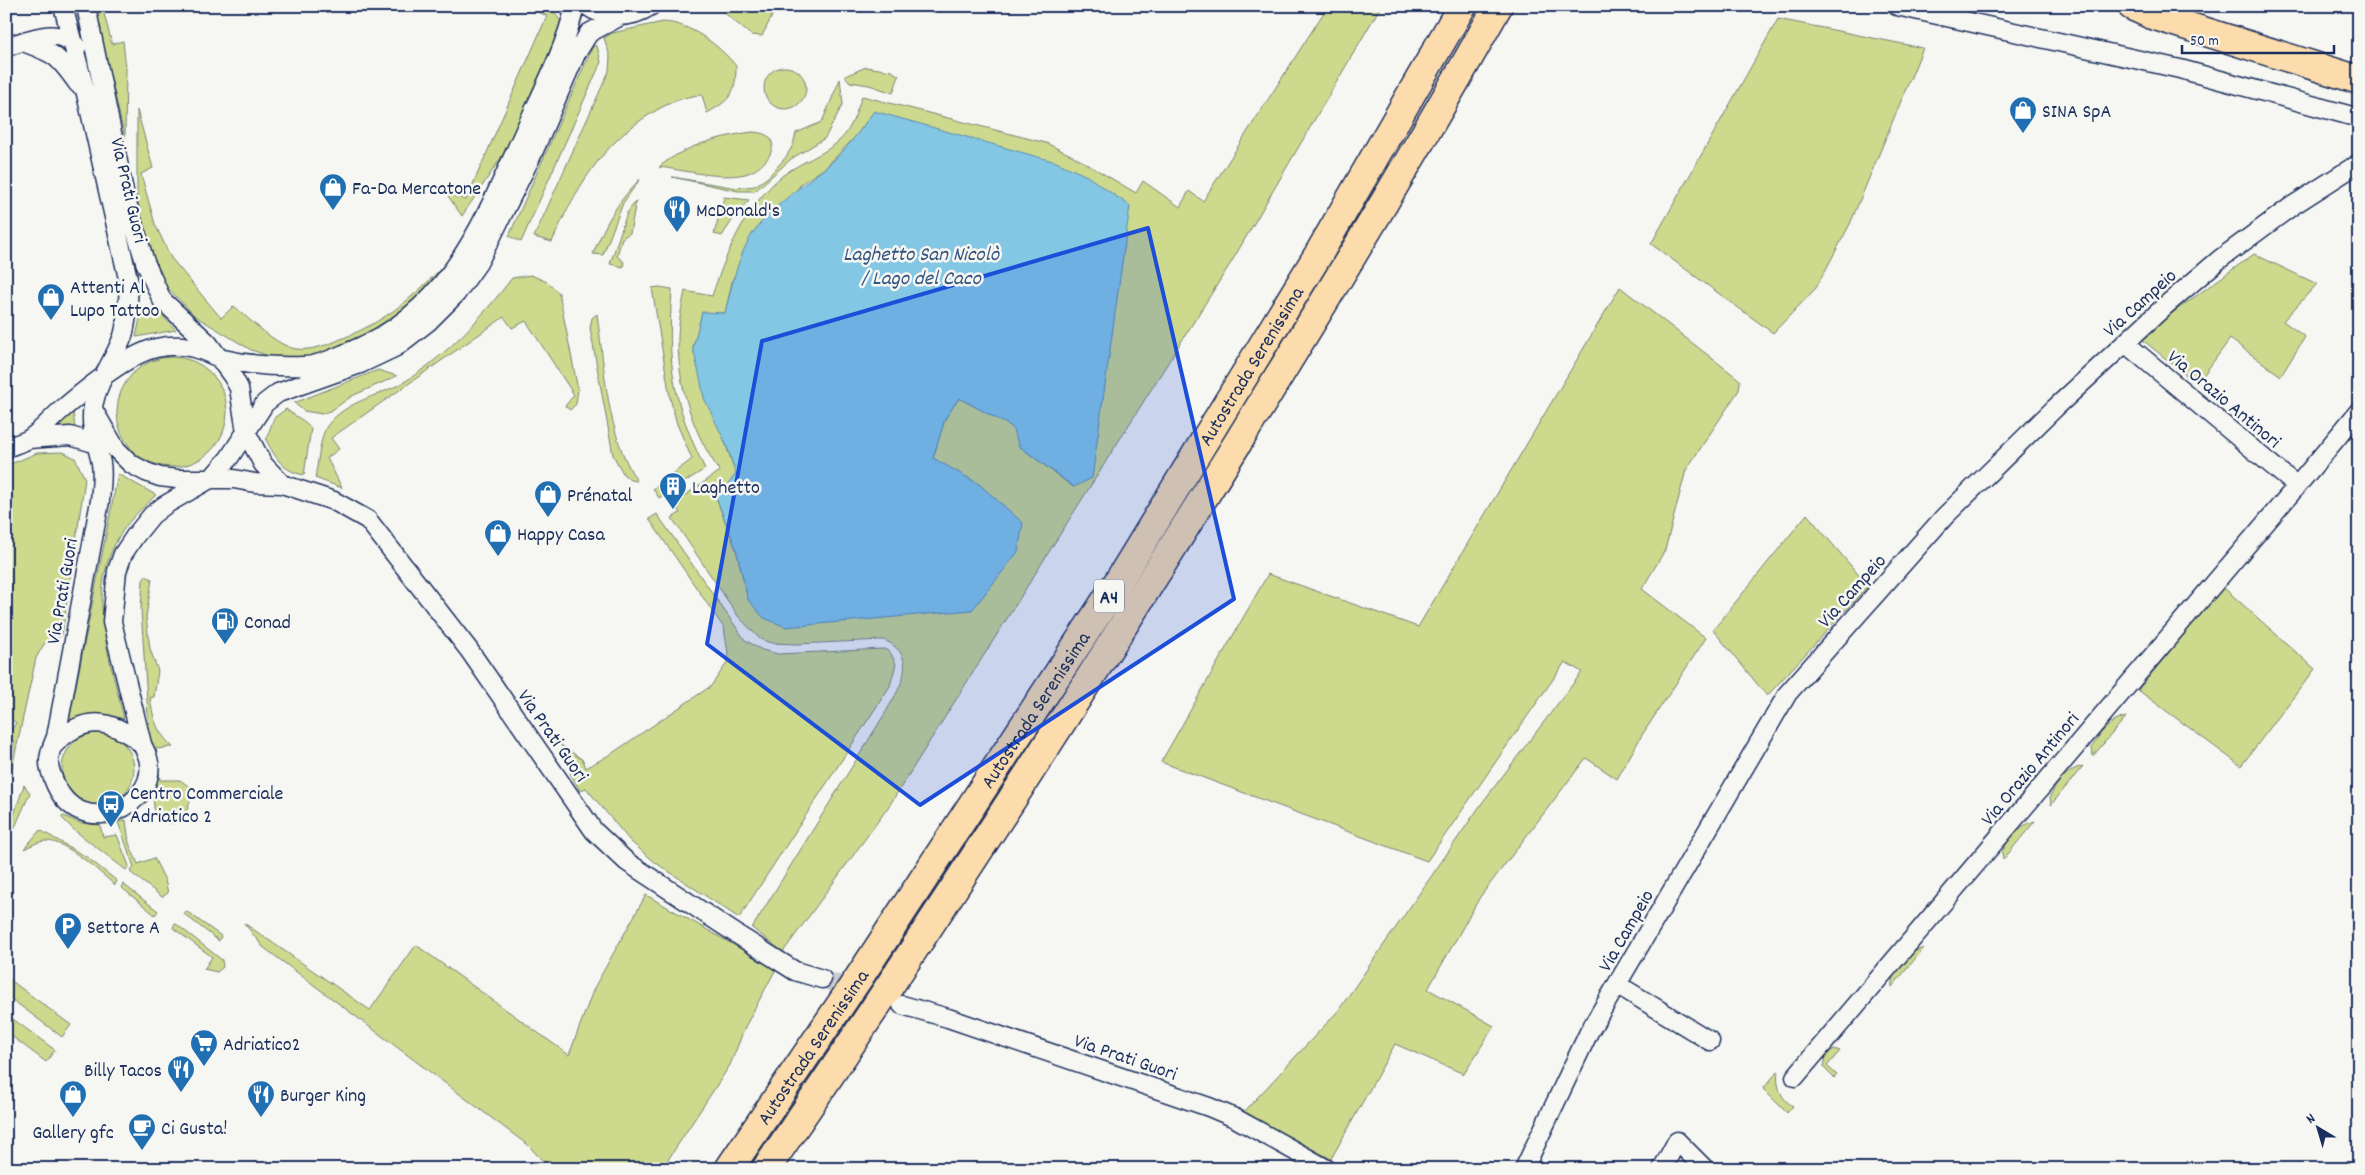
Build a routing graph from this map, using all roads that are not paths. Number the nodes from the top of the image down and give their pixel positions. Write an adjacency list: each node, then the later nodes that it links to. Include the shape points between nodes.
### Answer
1 (63, 6): 11 (street, Via Prati Guori)
2 (86, 6): 18 (street, Via Prati Guori)
3 (575, 6): 20 (street, via 555,63 480,228 443,284 410,318 364,346 305,366)
4 (587, 6): 10 (street)
5 (651, 6): 10 (street, via 631,16)
6 (1462, 6): 38 (main road, Autostrada Serenissima / A4, via 1318,256 1118,582 871,960)
7 (1498, 6): 39 (main road, Autostrada Serenissima / A4, via 1355,252 1144,595 888,990)
8 (1896, 6): 16 (street, via 2180,69)
9 (2132, 6): 14 (main road)
10 (619, 17): 24 (street, via 589,33 576,54 493,234 456,294 396,347 360,364 278,393)
11 (70, 40): 12 (street, via 50,34); 15 (street, Via Prati Guori); 18 (street, via 86,63 112,166)
12 (23, 42): 13 (street); 15 (street, via 52,52)
13 (6, 47)
14 (2359, 80)
15 (86, 94): 21 (street, Via Prati Guori, via 130,283 123,336)
16 (2359, 118)
17 (2359, 163): 19 (street, Via Campeio, via 2292,206 2220,259)
18 (125, 196): 20 (street, Via Prati Guori, via 145,262 162,300)
19 (2125, 343): 30 (street, Via Orazio Antinori); 34 (street, Via Campeio, via 1945,516 1788,693)
20 (221, 358): 21 (street, via 198,349 156,348 139,354); 24 (street, via 239,388)
21 (100, 380): 22 (street, Via Prati Guori); 25 (street, Via Prati Guori)
22 (92, 409): 26 (street, Via Prati Guori); 28 (street, via 116,449 131,464 160,477)
23 (2359, 410): 30 (street, Via Orazio Antinori)
24 (246, 432): 28 (street); 29 (street, via 263,464)
25 (29, 439): 26 (street, Via Prati Guori, via 70,436); 27 (street, Via Prati Guori)
26 (94, 443): 32 (street, Via Prati Guori, via 101,462 100,501)
27 (6, 448)
28 (212, 478): 29 (street, Via Prati Guori); 31 (street, Via Prati Guori, via 152,515 123,554 114,587 112,622)
29 (282, 484): 33 (street, Via Prati Guori, via 334,501 368,520 469,650 594,831 627,862 795,972)
30 (2297, 486): 37 (street, Via Orazio Antinori)
31 (142, 744): 32 (street, via 124,730 94,723 63,735); 32 (street, Via Prati Guori, via 148,759 148,775 140,795 118,811 95,815 72,808 58,792 48,762)
32 (53, 746)
33 (822, 979)
34 (1618, 985): 36 (street); 41 (street, Via Campeio, via 1589,1032)
35 (902, 1005): 40 (street, Via Prati Guori, via 1209,1107)
36 (1710, 1041)
37 (1795, 1077)
38 (729, 1169)
39 (766, 1169)
40 (1327, 1169)
41 (1524, 1169)
42 (1662, 1169): 43 (street, via 1677,1141)
43 (1706, 1169)

